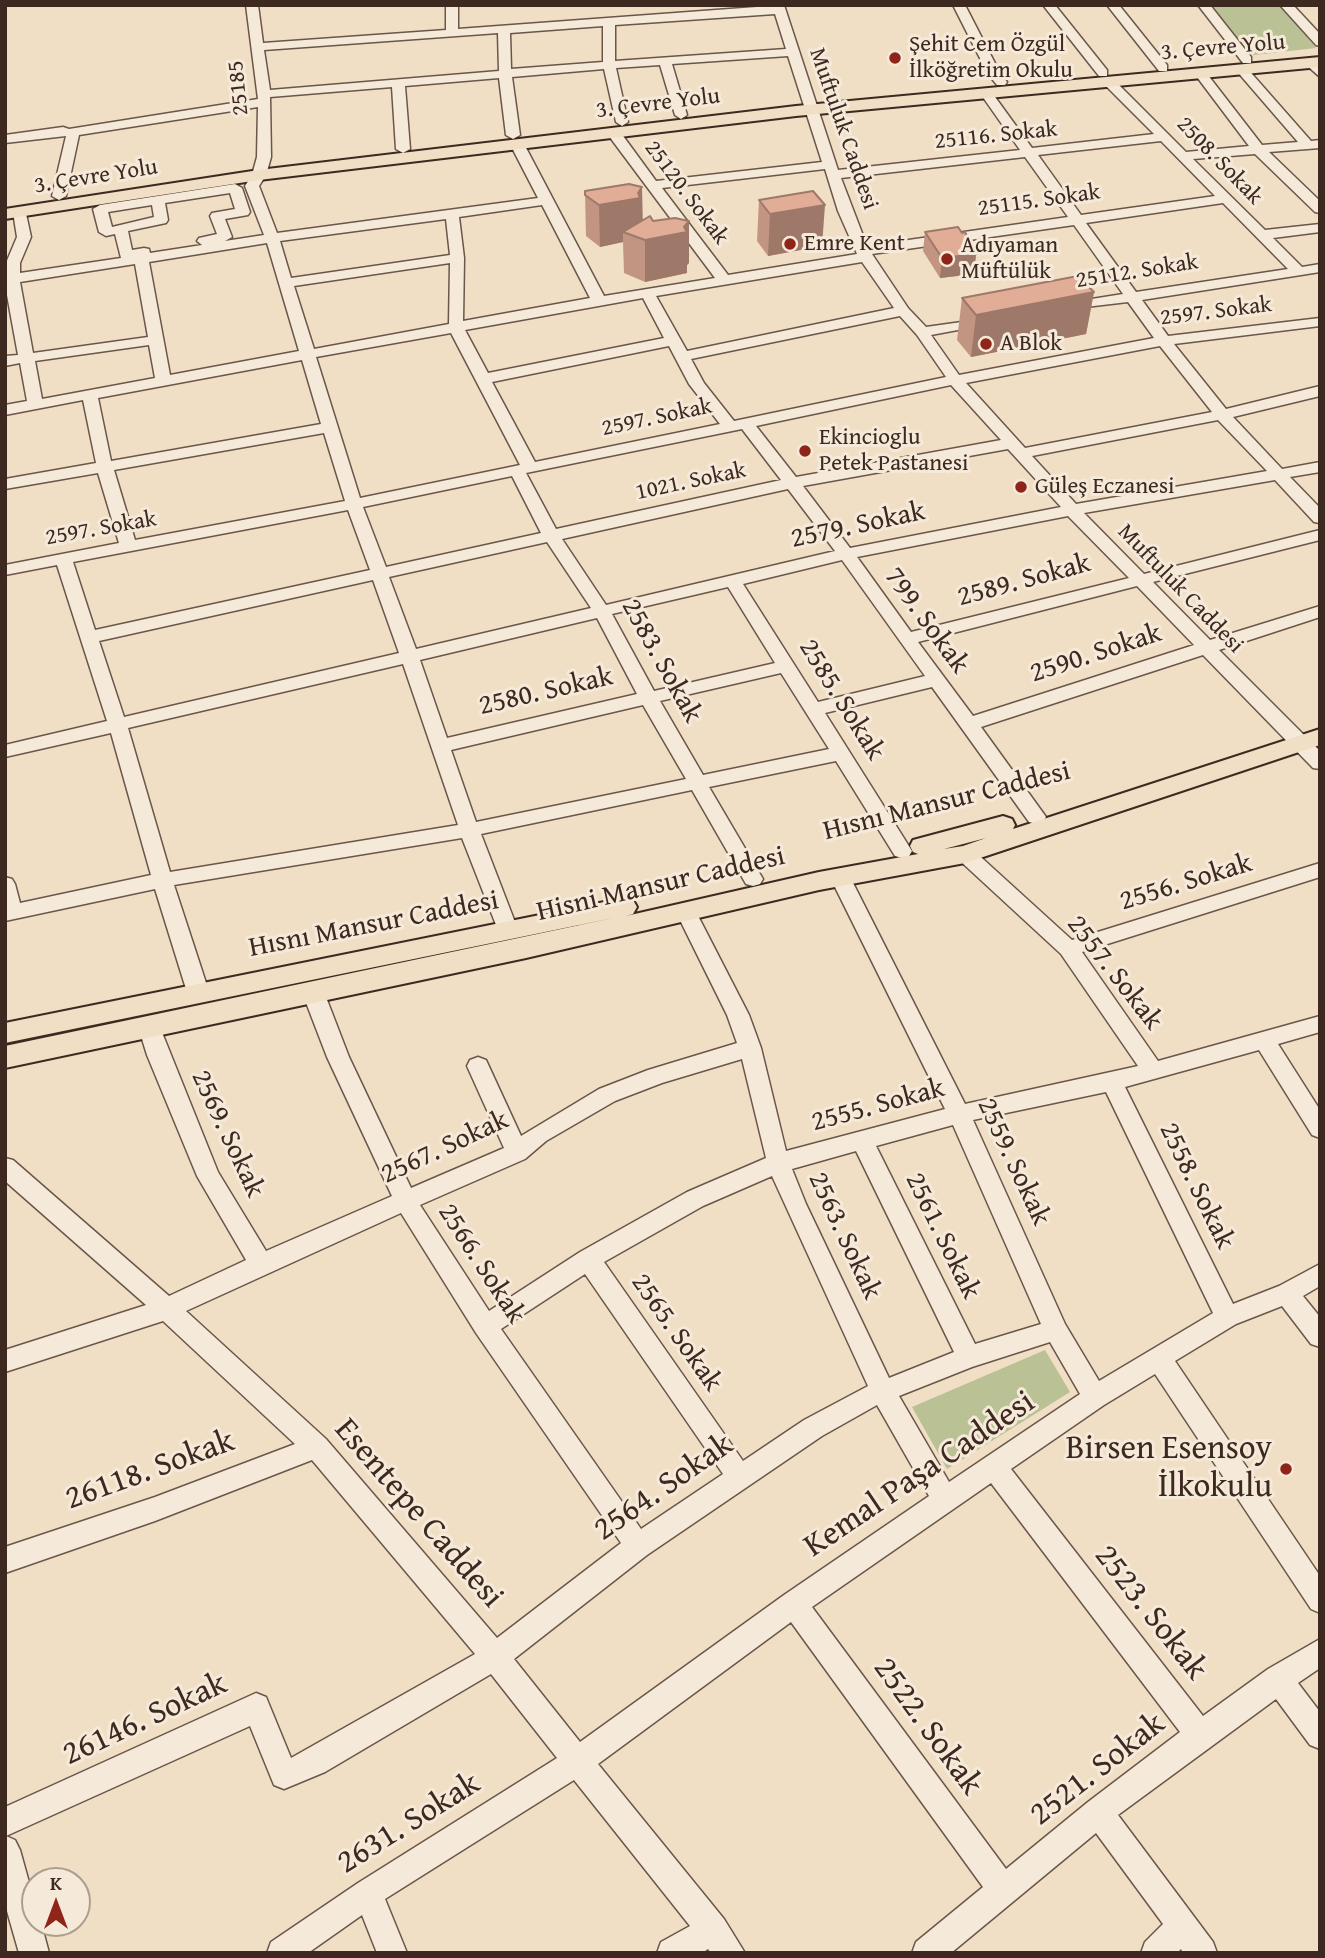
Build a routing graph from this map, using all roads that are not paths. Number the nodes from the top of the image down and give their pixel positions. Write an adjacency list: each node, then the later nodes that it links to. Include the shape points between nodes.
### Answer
1 (252, 5): 17 (street, 25185)
2 (452, 5): 15 (street)
3 (656, 5): 10 (street)
4 (959, 5): 28 (street)
5 (1049, 5): 26 (street, 2508. Sokak)
6 (1113, 5): 23 (street)
7 (1203, 5): 22 (street)
8 (1286, 5): 12 (street)
9 (778, 8): 10 (street); 18 (street, Muftuluk Caddesi)
10 (659, 19): 13 (street)
11 (1320, 20): 12 (street)
12 (1301, 22): 16 (street)
13 (609, 23): 14 (street, via 553,21); 21 (street)
14 (505, 30): 15 (street); 25 (street)
15 (452, 33): 17 (street)
16 (1320, 42)
17 (256, 47): 30 (street, 25185)
18 (793, 52): 19 (street); 31 (street, Muftuluk Caddesi)
19 (665, 60): 21 (street); 32 (street)
20 (1317, 63): 22 (main road, 3. Çevre Yolu)
21 (610, 65): 25 (street); 33 (street)
22 (1244, 65): 23 (main road, 3. Çevre Yolu); 24 (main road, 3. Çevre Yolu); 38 (street)
23 (1163, 68): 26 (main road, 3. Çevre Yolu)
24 (1200, 73): 26 (main road, 3. Çevre Yolu); 40 (street)
25 (505, 74): 27 (street); 37 (street)
26 (1106, 77): 28 (main road, 3. Çevre Yolu); 29 (main road, 3. Çevre Yolu); 35 (street, 2508. Sokak)
27 (398, 81): 30 (street); 39 (street)
28 (1002, 82): 31 (main road, 3. Çevre Yolu)
29 (986, 93): 31 (main road, 3. Çevre Yolu); 41 (street)
30 (264, 98): 34 (street); 44 (street, 25185)
31 (811, 105): 32 (main road, 3. Çevre Yolu); 33 (main road, 3. Çevre Yolu); 43 (street, Muftuluk Caddesi)
32 (681, 115): 33 (main road, 3. Çevre Yolu)
33 (618, 127): 37 (main road, 3. Çevre Yolu); 45 (street, 25120. Sokak)
34 (71, 132): 36 (street); 46 (street, via 74,136)
35 (1164, 137): 41 (street, 25116. Sokak); 42 (street, 2508. Sokak)
36 (5, 139)
37 (515, 139): 39 (main road, 3. Çevre Yolu); 44 (main road, 3. Çevre Yolu); 49 (street)
38 (1314, 145): 40 (street)
39 (403, 149): 44 (main road, 3. Çevre Yolu)
40 (1259, 150): 42 (street); 50 (street)
41 (1031, 154): 43 (street, 25116. Sokak); 53 (street)
42 (1181, 156): 47 (street, 2508. Sokak)
43 (830, 170): 45 (street, 25116. Sokak); 59 (street, Muftuluk Caddesi)
44 (260, 171): 46 (main road, 3. Çevre Yolu); 51 (main road, 3. Çevre Yolu); 57 (street, 25185, via 251,186)
45 (653, 185): 64 (street, 25120. Sokak)
46 (59, 196): 51 (main road, 3. Çevre Yolu)
47 (1224, 199): 53 (street, 25115. Sokak); 56 (street, 2508. Sokak)
48 (158, 200): 55 (street, via 161,220); 55 (street, via 100,209 106,232); 58 (street, via 235,188 243,212 218,216 225,237)
49 (545, 201): 52 (street); 68 (street)
50 (1320, 209)
51 (10, 210): 63 (street, via 24,237)
52 (452, 214): 57 (street); 60 (street)
53 (1077, 218): 59 (street, 25115. Sokak); 67 (street)
54 (1320, 228): 56 (street)
55 (121, 231): 58 (street, via 126,255)
56 (1260, 235): 62 (street, 2508. Sokak)
57 (272, 238): 58 (street); 65 (street)
58 (194, 247): 61 (street)
59 (864, 254): 64 (street, 25115. Sokak); 70 (street, Muftuluk Caddesi)
60 (457, 258): 65 (street); 73 (street)
61 (141, 259): 63 (street); 75 (street)
62 (1312, 271): 67 (street, 25112. Sokak)
63 (9, 280): 80 (street)
64 (725, 281): 66 (street, 25115. Sokak)
65 (286, 284): 78 (street)
66 (647, 293): 68 (street, 25115. Sokak); 76 (street, 799. Sokak)
67 (1132, 295): 69 (street, 25112. Sokak); 77 (street)
68 (599, 301): 73 (street, 25115. Sokak)
69 (1053, 309)
70 (903, 311): 74 (street, Muftuluk Caddesi); 79 (street)
71 (1000, 318): 74 (street)
72 (1320, 322): 77 (street, 2597. Sokak)
73 (456, 328): 78 (street, 25115. Sokak); 82 (street, 2583. Sokak)
74 (922, 332): 83 (street, Muftuluk Caddesi)
75 (155, 340): 80 (street); 84 (street)
76 (672, 341): 79 (street, 799. Sokak); 82 (street)
77 (1164, 341): 83 (street, 2597. Sokak); 89 (street)
78 (308, 354): 84 (street, 25115. Sokak); 91 (street)
79 (681, 357): 90 (street, 799. Sokak, via 697,384)
80 (24, 358): 81 (street); 87 (street)
81 (5, 361)
82 (483, 379): 95 (street, 2583. Sokak)
83 (955, 380): 90 (street, 2597. Sokak); 92 (street, Muftuluk Caddesi)
84 (163, 381): 86 (street, 25115. Sokak)
85 (1320, 391): 89 (street, 1021. Sokak)
86 (89, 393): 87 (street, 25115. Sokak); 93 (street)
87 (35, 404): 88 (street, 25115. Sokak)
88 (5, 410)
89 (1222, 415): 92 (street, 1021. Sokak); 96 (street)
90 (738, 424): 95 (street, 2597. Sokak); 97 (street, 799. Sokak)
91 (331, 427): 93 (street); 99 (street)
92 (1017, 448): 97 (street, 1021. Sokak); 100 (street, Muftuluk Caddesi)
93 (104, 465): 98 (street); 104 (street)
94 (1320, 467): 96 (street, 2579. Sokak)
95 (523, 470): 99 (street, 2597. Sokak); 102 (street, 2583. Sokak)
96 (1279, 475): 100 (street, 2579. Sokak); 101 (street)
97 (792, 483): 102 (street, 1021. Sokak); 105 (street, 799. Sokak)
98 (5, 484)
99 (354, 504): 104 (street, 2597. Sokak); 108 (street)
100 (1072, 510): 105 (street, 2579. Sokak); 109 (street, Muftuluk Caddesi)
101 (1320, 518)
102 (551, 535): 108 (street, 1021. Sokak); 111 (street, 2583. Sokak)
103 (1320, 535): 109 (street, 2589. Sokak)
104 (130, 547): 106 (street, 2597. Sokak)
105 (846, 554): 110 (street, 2579. Sokak); 114 (street, 799. Sokak)
106 (63, 559): 107 (street, 2597. Sokak); 113 (street)
107 (5, 570)
108 (380, 571): 113 (street, 1021. Sokak); 116 (street)
109 (1138, 579): 114 (street, 2589. Sokak); 115 (street, Muftuluk Caddesi)
110 (732, 580): 111 (street, 2579. Sokak); 117 (street, 2585. Sokak)
111 (601, 610): 116 (street, 2579. Sokak); 119 (street, 2583. Sokak)
112 (1320, 611): 115 (street, 2590. Sokak)
113 (89, 637): 123 (street)
114 (906, 639): 118 (street, 799. Sokak)
115 (1205, 648): 122 (street, 2590. Sokak); 124 (street, Muftuluk Caddesi)
116 (410, 657): 123 (street, 2579. Sokak); 125 (street)
117 (787, 666): 119 (street, 2580. Sokak); 120 (street, 2585. Sokak)
118 (935, 680): 120 (street); 122 (street, 799. Sokak)
119 (648, 697): 125 (street, 2580. Sokak); 129 (street, 2583. Sokak)
120 (814, 709): 127 (street, 2585. Sokak)
121 (1320, 718): 124 (main road, Hısnı Mansur Caddesi)
122 (969, 724): 130 (street, 799. Sokak)
123 (118, 726): 126 (street, 2579. Sokak); 137 (street)
124 (1304, 737): 128 (street, Muftuluk Caddesi); 130 (main road, Hısnı Mansur Caddesi); 133 (main road, Hisni Mansur Caddesi)
125 (440, 746): 131 (street)
126 (5, 751)
127 (841, 753): 129 (street); 132 (street, 2585. Sokak)
128 (1320, 763)
129 (698, 785): 131 (street); 136 (street, 2583. Sokak)
130 (1036, 817): 132 (main road, Hısnı Mansur Caddesi)
131 (469, 830): 137 (street); 141 (street)
132 (902, 851): 136 (main road, Hısnı Mansur Caddesi)
133 (965, 854): 135 (main road, Hisni Mansur Caddesi); 142 (street, 2557. Sokak)
134 (1320, 870): 142 (street, 2556. Sokak)
135 (840, 877): 139 (main road, Hisni Mansur Caddesi); 154 (street, 2559. Sokak)
136 (753, 879): 141 (main road, Hısnı Mansur Caddesi)
137 (162, 880): 140 (street); 143 (street)
138 (5, 884): 140 (street)
139 (685, 910): 144 (main road, Hisni Mansur Caddesi); 149 (street, 2563. Sokak)
140 (8, 914)
141 (508, 930): 143 (main road, Hısnı Mansur Caddesi)
142 (1068, 949): 152 (street, 2557. Sokak)
143 (198, 992): 147 (main road, Hısnı Mansur Caddesi)
144 (313, 992): 146 (main road, Hisni Mansur Caddesi); 160 (street, 2566. Sokak)
145 (1320, 1024): 148 (street, 2555. Sokak)
146 (149, 1026): 150 (main road, Hisni Mansur Caddesi); 162 (street, 2569. Sokak, via 208,1176)
147 (5, 1034)
148 (1264, 1040): 152 (street, 2555. Sokak); 155 (street)
149 (750, 1048): 157 (street, 2567. Sokak, via 607,1095); 158 (street, 2563. Sokak)
150 (5, 1057)
151 (478, 1066): 157 (street)
152 (1153, 1071): 153 (street, 2555. Sokak)
153 (1112, 1082): 154 (street, 2555. Sokak); 166 (street, 2558. Sokak)
154 (958, 1114): 156 (street, 2555. Sokak); 168 (street, 2559. Sokak)
155 (1320, 1129)
156 (862, 1140): 158 (street, 2555. Sokak); 170 (street, 2561. Sokak)
157 (517, 1152): 160 (street, 2567. Sokak)
158 (778, 1163): 161 (street, 2555. Sokak, via 695,1199); 173 (street, 2563. Sokak)
159 (10, 1177): 165 (street, Esentepe Caddesi)
160 (405, 1200): 162 (street, 2567. Sokak); 167 (street, 2566. Sokak)
161 (588, 1259): 167 (street, 2555. Sokak); 177 (street, 2565. Sokak)
162 (261, 1264): 165 (street, 2567. Sokak)
163 (1320, 1275): 164 (street, Kemal Paşa Caddesi)
164 (1287, 1293): 166 (street, Kemal Paşa Caddesi); 169 (street)
165 (167, 1309): 172 (street, 2567. Sokak); 175 (street, Esentepe Caddesi)
166 (1227, 1317): 171 (street, Kemal Paşa Caddesi)
167 (485, 1326): 179 (street, 2566. Sokak)
168 (1056, 1330): 170 (street, 2564. Sokak); 174 (street, 2559. Sokak)
169 (1320, 1336)
170 (969, 1357): 173 (street, 2564. Sokak)
171 (1158, 1357): 174 (street, Kemal Paşa Caddesi); 181 (street)
172 (5, 1362)
173 (883, 1392): 177 (street, 2564. Sokak, via 813,1428); 178 (street, 2563. Sokak)
174 (1095, 1397): 176 (street, Kemal Paşa Caddesi)
175 (317, 1447): 180 (street, 26118. Sokak); 184 (street, Esentepe Caddesi)
176 (994, 1466): 178 (street, Kemal Paşa Caddesi); 186 (street, 2523. Sokak)
177 (740, 1477): 179 (street, 2564. Sokak)
178 (945, 1499): 182 (street, Kemal Paşa Caddesi)
179 (638, 1546): 184 (street, 2564. Sokak)
180 (5, 1560)
181 (1320, 1600)
182 (794, 1604): 188 (street, Kemal Paşa Caddesi); 192 (street, 2522. Sokak)
183 (1320, 1652): 185 (street, 2521. Sokak)
184 (495, 1657): 188 (street, Esentepe Caddesi); 190 (street, 26146. Sokak, via 284,1775 256,1707)
185 (1278, 1679): 186 (street, 2521. Sokak); 187 (street)
186 (1200, 1735): 189 (street, 2521. Sokak)
187 (1320, 1735)
188 (578, 1761): 193 (street, 2631. Sokak); 195 (street, Esentepe Caddesi)
189 (1098, 1812): 192 (street, 2521. Sokak); 194 (street)
190 (5, 1822)
191 (5, 1850): 196 (street)
192 (1004, 1891): 200 (street, 2521. Sokak)
193 (368, 1893): 197 (street, 2631. Sokak); 198 (street)
194 (1181, 1927): 201 (street); 202 (street)
195 (722, 1942): 199 (street)
196 (34, 1953)
197 (282, 1953)
198 (392, 1953)
199 (672, 1953)
200 (927, 1953)
201 (1156, 1953)
202 (1202, 1953)

